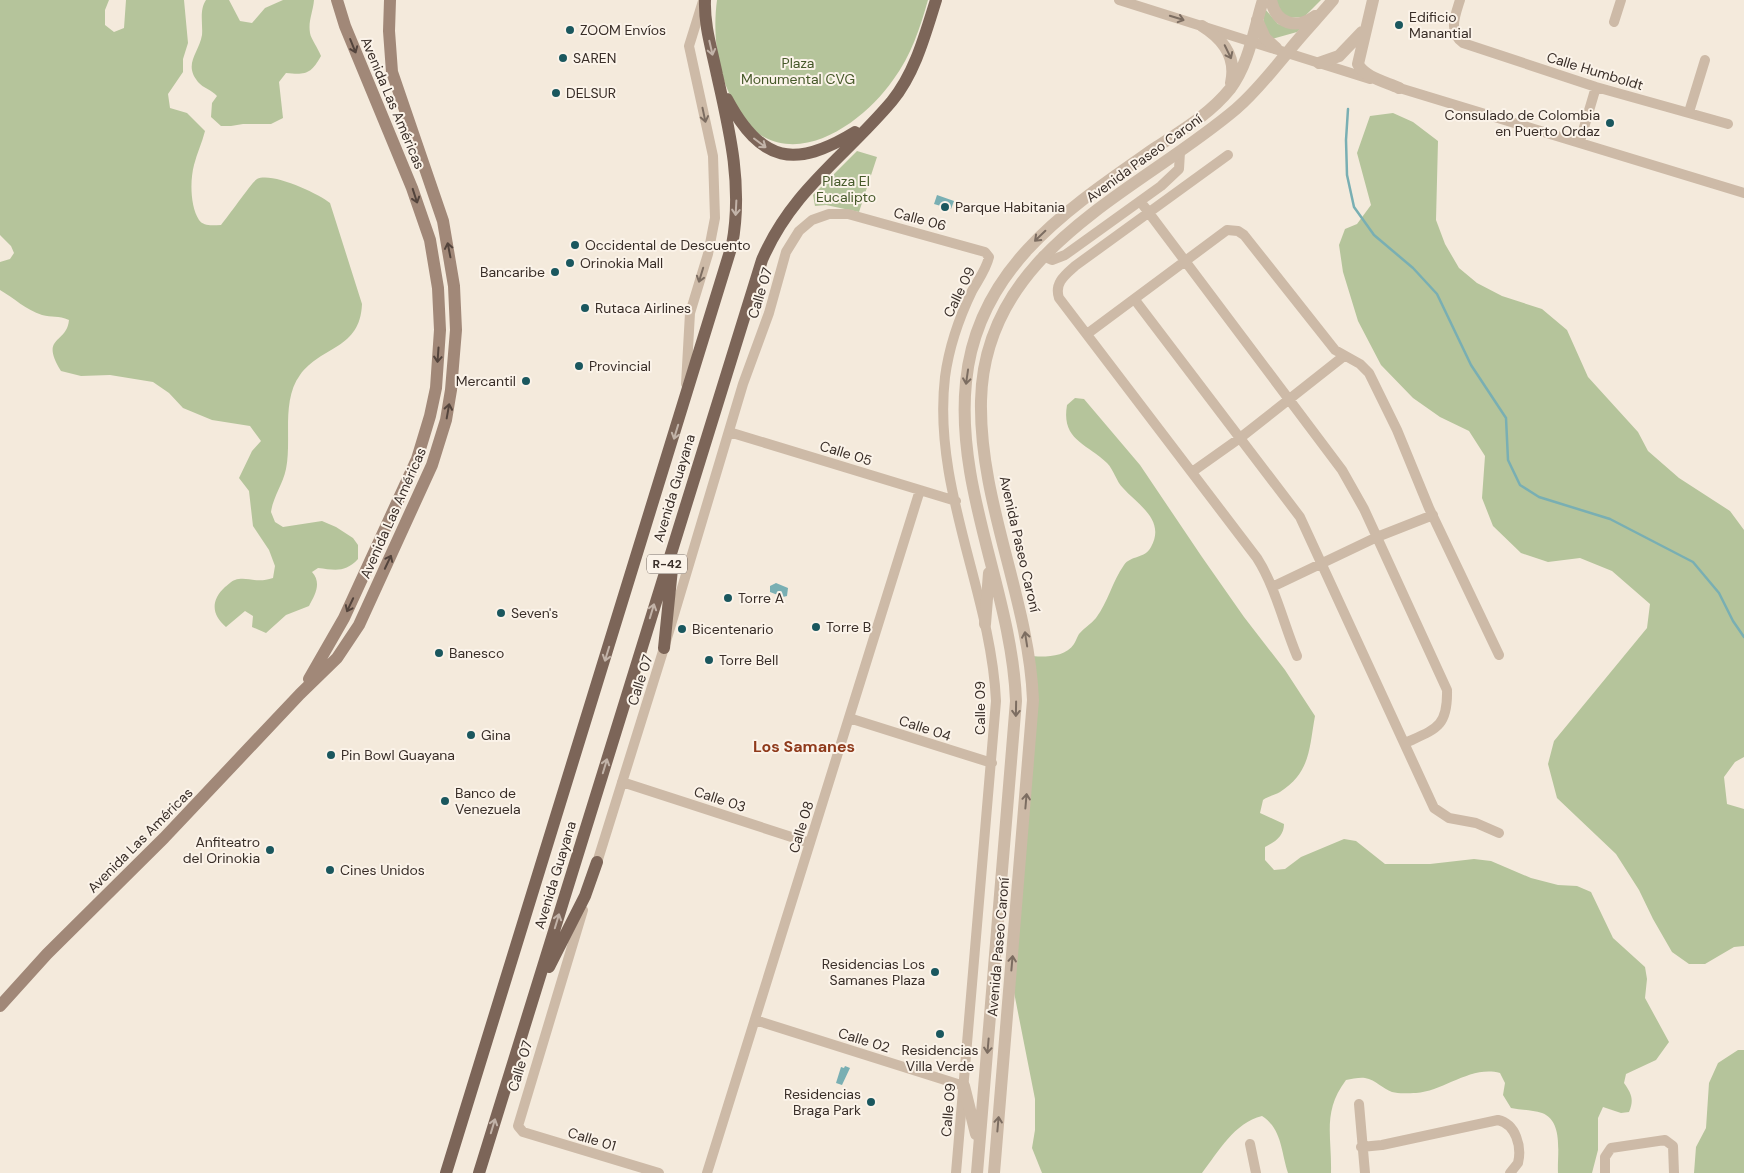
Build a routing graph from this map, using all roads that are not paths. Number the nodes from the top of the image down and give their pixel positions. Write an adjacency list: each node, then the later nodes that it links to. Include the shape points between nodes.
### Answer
1 (336, 0): 39 (main road, Avenida Las Américas, one-way to 39, via 412,188 430,240)
2 (390, 0): 38 (main road, Avenida Las Américas, one-way to 2, via 443,221 392,72)
3 (704, 0): 21 (main road, Avenida Guayana / R-42, one-way to 21); 44 (street, one-way to 44, via 689,46 713,156 715,218 690,313)
4 (936, 0): 26 (main road, Avenida Guayana / R-42, via 917,58 905,81)
5 (1119, 0): 11 (street)
6 (1263, 0): 13 (street, Avenida Paseo Caroní)
7 (1271, 0): 12 (street, via 1275,13 1288,24 1308,22)
8 (1372, 0): 16 (street)
9 (1460, 0): 22 (street, Calle Humboldt, via 1454,20 1457,38 1463,43)
10 (1621, 0): 14 (street)
11 (1148, 4): 15 (street, one-way to 15)
12 (1329, 5): 18 (street, Avenida Paseo Caroní)
13 (1257, 20): 17 (street, Avenida Paseo Caroní); 18 (street, via 1265,38)
14 (1614, 22)
15 (1202, 26): 17 (street); 23 (street, one-way to 23, via 1218,37 1231,57 1233,74)
16 (1364, 30): 20 (street, via 1339,56); 24 (street, via 1360,67 1371,76)
17 (1251, 40): 18 (street); 23 (street, Avenida Paseo Caroní, via 1244,65)
18 (1282, 50): 20 (street); 29 (street, Avenida Paseo Caroní, via 1267,78 1238,107)
19 (1705, 60): 25 (street)
20 (1319, 63): 24 (street)
21 (717, 73): 26 (main road, one-way to 26, via 743,127 761,144 780,154 804,156 832,146); 44 (main road, Avenida Guayana / R-42, one-way to 44, via 735,164 736,221 728,262)
22 (1596, 87): 25 (street, Calle Humboldt); 28 (street)
23 (1230, 88): 55 (street, Avenida Paseo Caroní, one-way to 55, via 1203,114 1105,183 1046,230 1016,262 992,298 971,352 964,400 968,458)
24 (1399, 88): 28 (street)
25 (1689, 112): 27 (street, Calle Humboldt)
26 (872, 121): 53 (main road, Avenida Guayana / R-42, via 804,191 779,223 770,241)
27 (1728, 124)
28 (1580, 141): 31 (street)
29 (1180, 152): 32 (street, via 1178,172); 36 (street, Avenida Paseo Caroní, via 1095,211)
30 (1228, 155): 33 (street)
31 (1744, 193)
32 (1140, 201): 33 (street); 36 (street, via 1065,255 1054,260)
33 (1150, 214): 37 (street); 41 (street, via 1060,280 1059,298)
34 (794, 240): 35 (street, Calle 06, via 812,220 838,213); 45 (street, Calle 07, via 786,252)
35 (988, 254): 51 (street, Calle 09, via 986,268 973,289 956,332 946,377 944,424)
36 (1043, 256): 85 (street, Avenida Paseo Caroní, one-way to 36, via 1033,700 1024,627 985,456 981,400 986,363 998,325 1017,288)
37 (1186, 262): 40 (street); 42 (street, via 1227,230 1241,233 1319,331); 43 (street)
38 (454, 286): 39 (main road); 49 (main road, Avenida Las Américas, one-way to 38, via 440,442 451,390 456,330)
39 (438, 288): 48 (main road, Avenida Las Américas, one-way to 48, via 440,330 436,388 425,437)
40 (1135, 300): 41 (street); 46 (street)
41 (1087, 334): 47 (street)
42 (1344, 356): 43 (street); 52 (street, via 1360,364 1369,374)
43 (1290, 400): 46 (street); 54 (street, via 1350,482)
44 (685, 401): 79 (main road, Avenida Guayana / R-42, one-way to 79)
45 (729, 432): 50 (street, Calle 05); 59 (street, Calle 07)
46 (1240, 438): 47 (street); 56 (street, via 1290,502)
47 (1192, 472): 57 (street, via 1257,558)
48 (406, 485): 49 (main road); 62 (main road, Avenida Las Américas, one-way to 62, via 338,631)
49 (422, 489): 62 (main road, Avenida Las Américas, one-way to 49, via 337,658 352,637)
50 (920, 490): 51 (street, Calle 05); 63 (street, Calle 08)
51 (956, 501): 58 (street, Calle 09)
52 (1433, 515): 54 (street); 60 (street)
53 (679, 524): 59 (main road); 71 (main road, Avenida Guayana / R-42, one-way to 53)
54 (1377, 537): 56 (street); 64 (street, via 1447,690 1442,724)
55 (987, 543): 58 (street, via 989,576); 78 (street, Avenida Paseo Caroní, one-way to 78, via 1008,631 1016,708)
56 (1322, 563): 57 (street); 64 (street)
57 (1272, 587): 61 (street)
58 (985, 624): 65 (street, Calle 09, via 995,687)
59 (664, 648): 66 (street, Calle 07)
60 (1499, 655)
61 (1297, 656)
62 (300, 694): 70 (main road, Avenida Las Américas)
63 (849, 718): 65 (street, Calle 04); 68 (street, Calle 08)
64 (1405, 743): 67 (street, via 1437,811 1449,818 1476,823)
65 (992, 763): 73 (street, Calle 09)
66 (622, 782): 68 (street, Calle 03); 69 (street, Calle 07)
67 (1499, 833)
68 (810, 843): 72 (street, Calle 08)
69 (597, 862): 71 (main road, via 585,896); 75 (street, Calle 07, via 519,1116)
70 (0, 1006)
71 (527, 1015): 80 (main road, Avenida Guayana / R-42, one-way to 71)
72 (755, 1020): 73 (street, Calle 02); 82 (street, Calle 08)
73 (964, 1086): 78 (street); 83 (street, Calle 09)
74 (1358, 1104): 77 (street)
75 (519, 1129): 81 (street, Calle 01)
76 (1250, 1144): 86 (street)
77 (1361, 1147): 87 (street); 88 (street, via 1498,1120 1511,1127 1518,1144 1518,1164)
78 (979, 1148): 84 (street, Avenida Paseo Caroní)
79 (446, 1173)
80 (479, 1173)
81 (659, 1173)
82 (707, 1173)
83 (956, 1173)
84 (977, 1173)
85 (994, 1173)
86 (1256, 1173)
87 (1365, 1173)
88 (1510, 1173)
89 (1605, 1173): 90 (street, via 1605,1158 1611,1148 1665,1140 1673,1146)
90 (1674, 1173)

